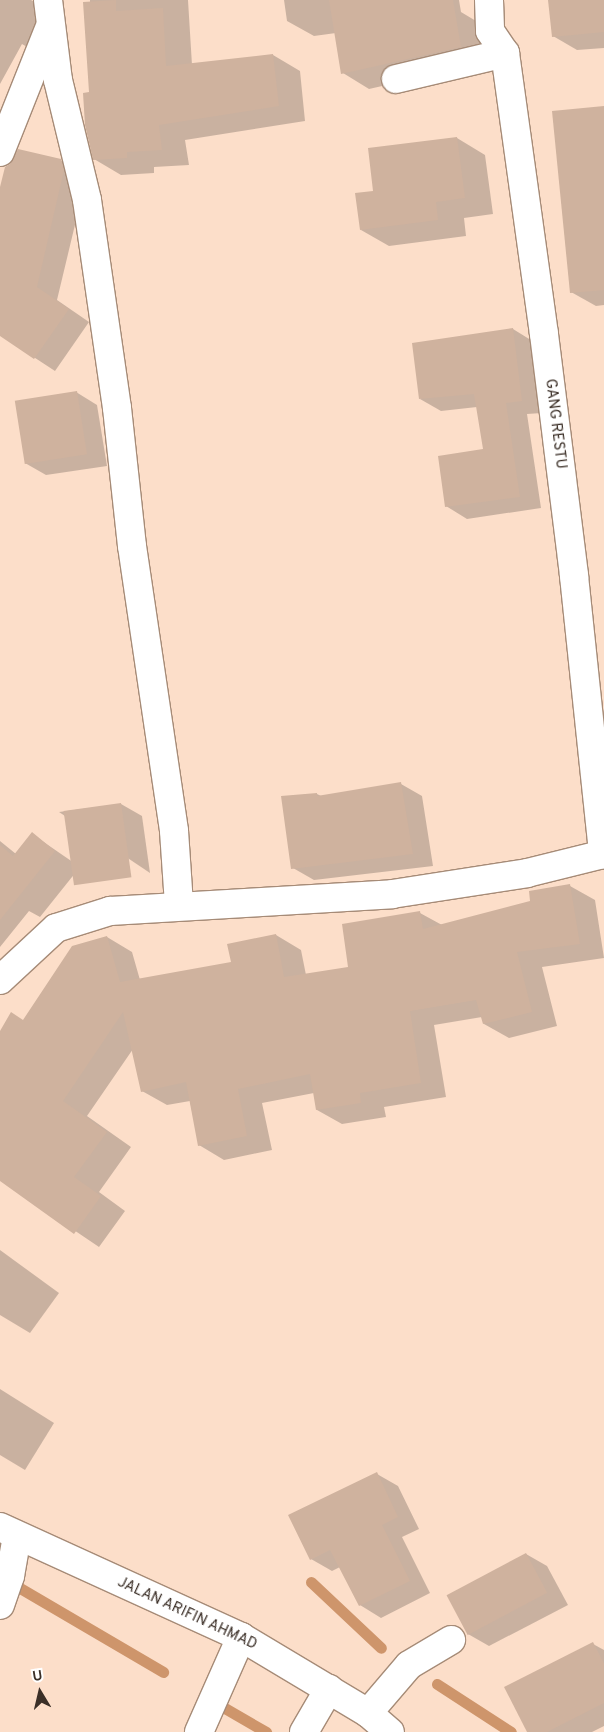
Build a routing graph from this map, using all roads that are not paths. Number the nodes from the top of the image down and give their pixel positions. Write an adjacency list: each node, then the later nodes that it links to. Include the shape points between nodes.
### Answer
1 (48, 0): 3 (street)
2 (489, 0): 4 (street, GANG RESTU, via 490,32)
3 (49, 29): 6 (street); 8 (street, via 87,200 117,408 132,546 174,831)
4 (505, 53): 5 (street); 7 (street, GANG RESTU, via 572,557)
5 (396, 79)
6 (0, 152)
7 (604, 854): 8 (street, via 527,873 392,894)
8 (179, 906): 9 (street, via 110,911 56,928)
9 (0, 980)
10 (8, 1531): 11 (street, via 10,1576); 12 (street, JALAN ARIFIN AHMAD)
11 (0, 1604)
12 (241, 1637): 14 (street, JALAN ARIFIN AHMAD); 17 (street)
13 (451, 1640): 15 (street, via 409,1665)
14 (329, 1689): 15 (street, JALAN ARIFIN AHMAD); 16 (street)
15 (368, 1713): 18 (street, JALAN ARIFIN AHMAD)
16 (305, 1730)
17 (199, 1732)
18 (390, 1732)

